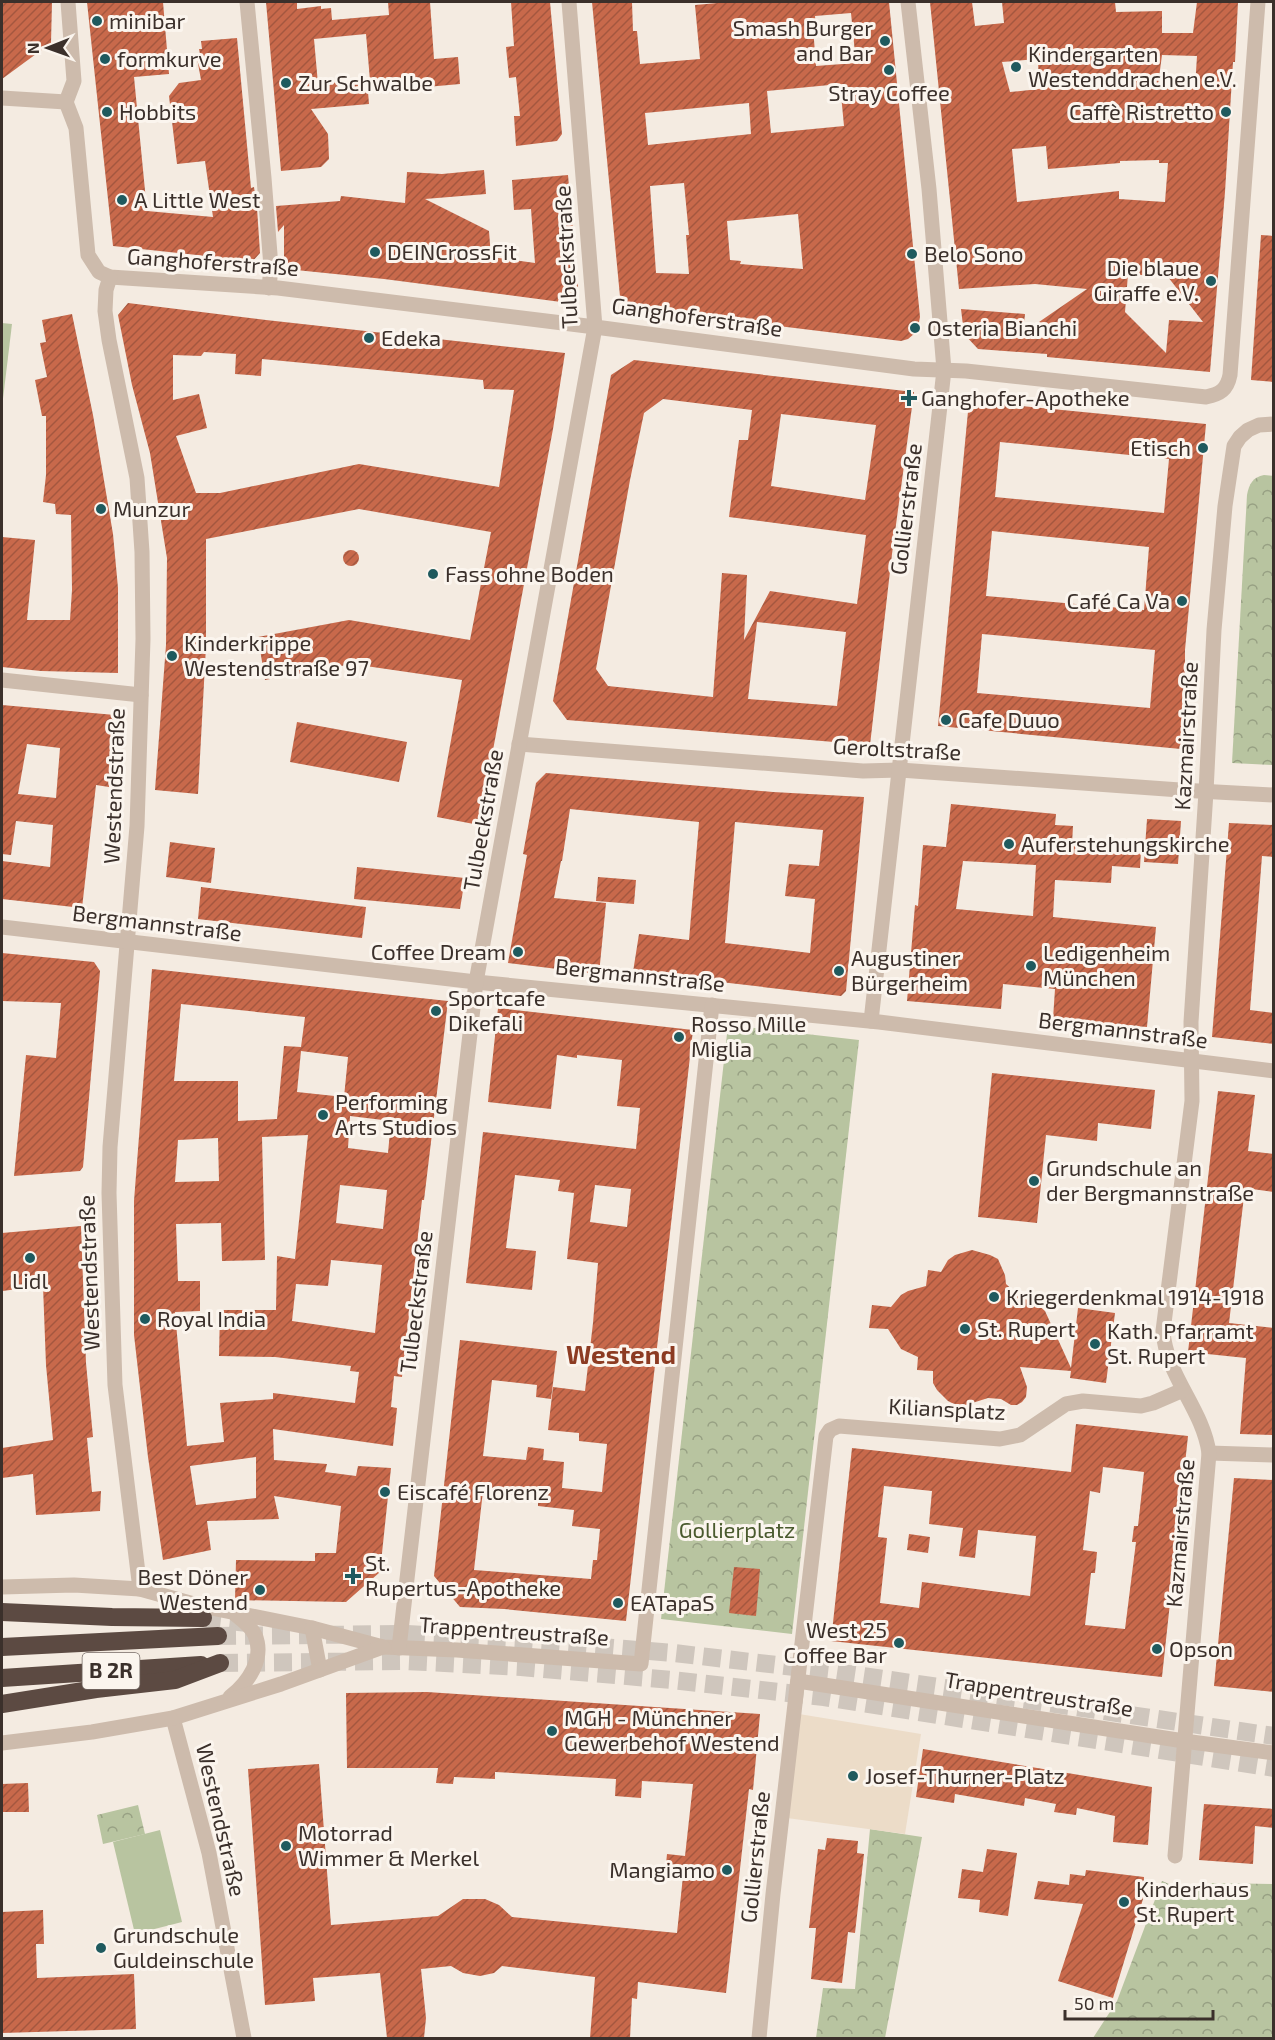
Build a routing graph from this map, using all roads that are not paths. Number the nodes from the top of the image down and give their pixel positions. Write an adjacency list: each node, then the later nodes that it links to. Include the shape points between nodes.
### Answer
1 (68, 2): 7 (street, via 74,81)
2 (247, 2): 9 (street, via 271,267)
3 (569, 2): 10 (street, Tulbeckstraße)
4 (908, 2): 11 (street, Gollierstraße)
5 (1258, 2): 11 (street, Ganghoferstraße, via 1230,375 1222,392 1206,397)
6 (2, 98): 7 (street)
7 (66, 102): 8 (street, via 76,128 88,255)
8 (108, 284): 9 (street, Ganghoferstraße); 14 (street, Westendstraße, via 105,311 109,340 137,478 142,564)
9 (269, 288): 10 (street, Ganghoferstraße)
10 (595, 327): 11 (street, Ganghoferstraße); 15 (street, Tulbeckstraße)
11 (944, 370): 16 (street, Gollierstraße)
12 (1274, 424): 17 (street, Kazmairstraße, via 1259,425 1240,437 1234,446 1214,630)
13 (2, 680): 14 (street)
14 (141, 695): 20 (street, Westendstraße)
15 (519, 744): 16 (street, Geroltstraße, via 863,771); 21 (street, Tulbeckstraße)
16 (900, 770): 17 (street, Geroltstraße); 23 (street, Gollierstraße)
17 (1206, 792): 18 (street, Geroltstraße); 24 (street, Kazmairstraße)
18 (1274, 795)
19 (2, 927): 20 (street, Bergmannstraße)
20 (128, 943): 21 (street, Bergmannstraße); 30 (street, Westendstraße, via 109,1193 115,1385)
21 (476, 982): 22 (street, Bergmannstraße); 37 (street, Tulbeckstraße)
22 (712, 1005): 23 (street, Bergmannstraße); 37 (street, Trappentreustraße, via 641,1664)
23 (871, 1021): 24 (street, Bergmannstraße)
24 (1191, 1062): 25 (street, Bergmannstraße); 26 (street, Kazmairstraße, via 1192,1101 1163,1330 1170,1363)
25 (1274, 1071)
26 (1183, 1390): 27 (street, Kazmairstraße, via 1205,1434); 40 (street, Kiliansplatz, via 1147,1405 1083,1401 1066,1404 1020,1435 1000,1439 839,1426 830,1430 826,1436)
27 (1209, 1453): 28 (street); 44 (street, Kazmairstraße)
28 (1274, 1455)
29 (2, 1587): 30 (street, Trappentreustraße, via 74,1585)
30 (140, 1589): 32 (street, Trappentreustraße)
31 (2, 1612): 33 (highway)
32 (235, 1614): 34 (street, Trappentreustraße); 41 (street, Trappentreustraße, via 251,1628 257,1652 249,1678)
33 (203, 1618)
34 (312, 1628): 37 (street, Trappentreustraße); 38 (street)
35 (218, 1636): 36 (highway, B 2R)
36 (2, 1647)
37 (391, 1648): 38 (street, Trappentreustraße)
38 (320, 1670): 41 (street, Trappentreustraße)
39 (2, 1678): 42 (highway, B 2R, via 220,1663 175,1680)
40 (798, 1681): 44 (street, Trappentreustraße); 49 (street, Gollierstraße)
41 (225, 1701): 43 (street, Trappentreustraße)
42 (2, 1704)
43 (173, 1718): 45 (street, Trappentreustraße); 48 (street, Westendstraße, via 209,1853)
44 (1184, 1742): 46 (street, Trappentreustraße); 47 (street, Kazmairstraße)
45 (2, 1743)
46 (1274, 1753)
47 (1175, 1856)
48 (244, 2038)
49 (759, 2038)

